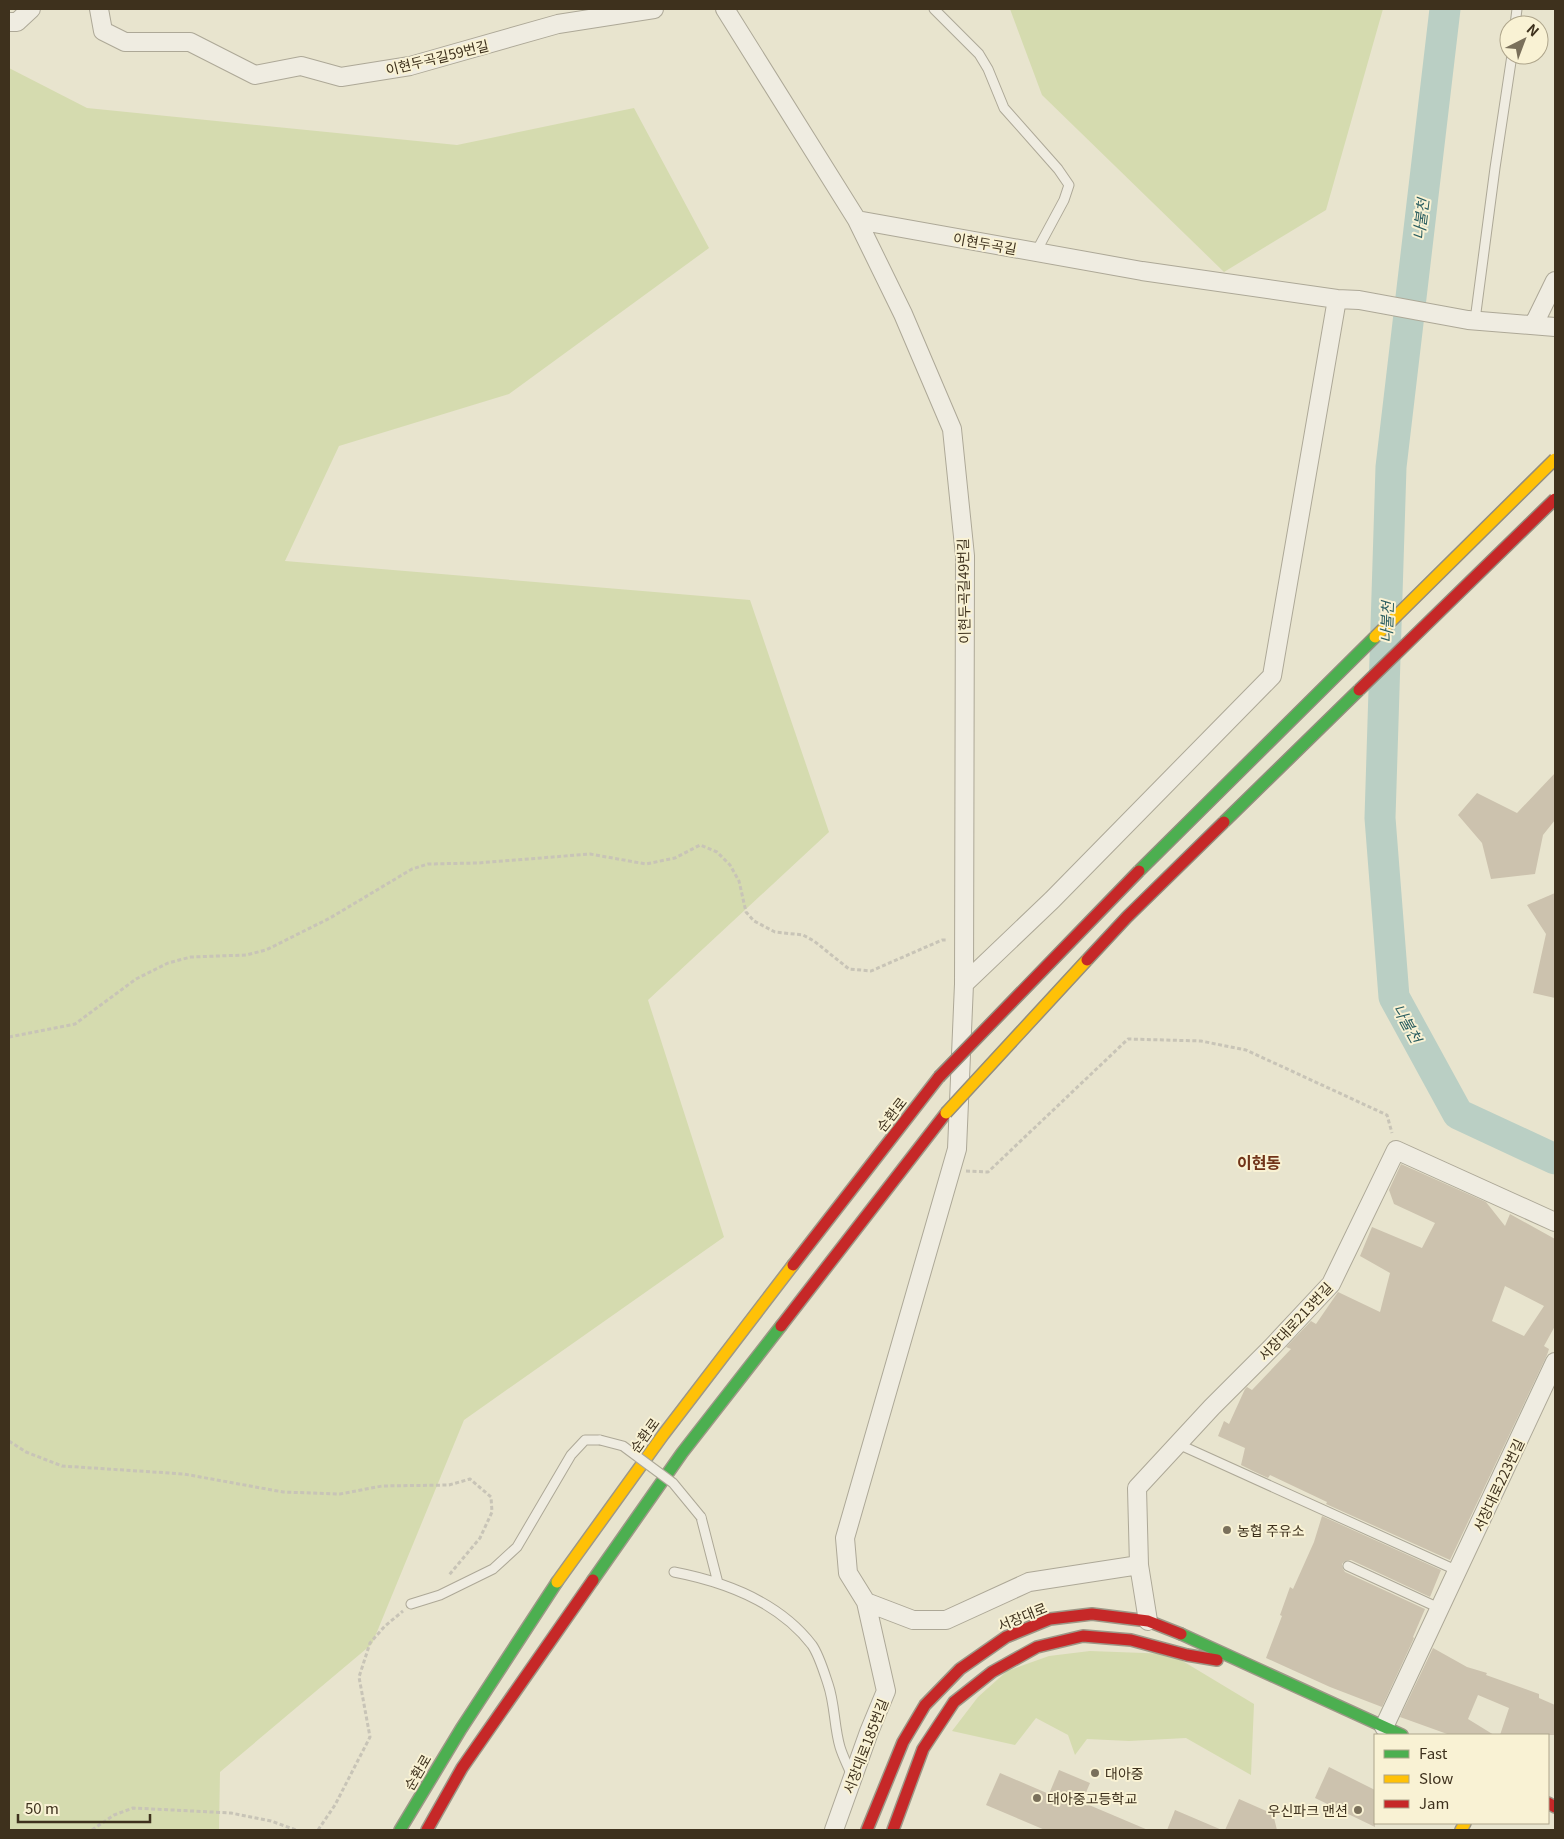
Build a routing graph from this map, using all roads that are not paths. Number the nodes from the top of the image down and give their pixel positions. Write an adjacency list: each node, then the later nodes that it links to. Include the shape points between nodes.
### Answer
1 (32, 9): 6 (street, via 17,22)
2 (99, 9): 3 (street, 이현두곡길59번길, via 103,31 125,42 190,42 255,75 302,66 341,77 410,66 558,24)
3 (654, 9)
4 (725, 9): 8 (street)
5 (934, 9): 9 (lane, via 979,54 1004,108 1069,185)
6 (9, 22)
7 (1510, 65): 12 (lane)
8 (857, 220): 9 (street, 이현두곡길); 17 (street, 이현두곡길49번길, via 903,314 952,429 965,556)
9 (1036, 252): 11 (street, 이현두곡길)
10 (1555, 281): 13 (street)
11 (1337, 299): 12 (street, 이현두곡길); 17 (street, via 1272,676 1052,900)
12 (1472, 320): 13 (street)
13 (1534, 324): 14 (street)
14 (1555, 326)
15 (1555, 459): 35 (main road, 순환로, bridge, via 1105,904 939,1077 657,1442 569,1566 448,1748)
16 (1555, 499): 36 (main road, bridge, via 1127,917 946,1114 682,1453 462,1768)
17 (964, 984): 18 (street, 이현두곡길49번길, via 957,1148)
18 (951, 1170): 27 (street, 서장대로185번길, via 845,1538 848,1573)
19 (1555, 1222): 21 (street, 서장대로213번길, via 1396,1150 1331,1284)
20 (1555, 1362): 24 (street, 서장대로223번길)
21 (1178, 1444): 22 (street, 서장대로213번길, via 1137,1488); 24 (lane)
22 (1138, 1565): 27 (street, via 1029,1582 946,1620 913,1620); 30 (street, 서장대로213번길)
23 (1348, 1566): 29 (lane)
24 (1458, 1571): 29 (street, 서장대로223번길)
25 (674, 1572): 26 (lane)
26 (718, 1583): 28 (lane, bridge, via 701,1518 674,1483 622,1446 585,1440 571,1455 517,1547 493,1569 440,1595); 34 (lane, via 789,1620 813,1647 829,1685 840,1748)
27 (866, 1602): 34 (street, 서장대로185번길, via 886,1691)
28 (411, 1604)
29 (1439, 1608): 32 (street, 서장대로223번길)
30 (1148, 1621): 31 (main road, 서장대로); 38 (main road, 서장대로, via 1092,1614 1050,1619 1006,1637 960,1669 925,1705 903,1742)
31 (1253, 1667): 32 (main road, 서장대로); 39 (main road, 서장대로, via 1131,1640 1083,1636 1037,1648 992,1672 954,1702 923,1749)
32 (1384, 1727): 33 (main road, 서장대로)
33 (1400, 1734)
34 (853, 1778): 37 (street, 서장대로185번길)
35 (400, 1830)
36 (427, 1830)
37 (834, 1830)
38 (867, 1830)
39 (893, 1830)

